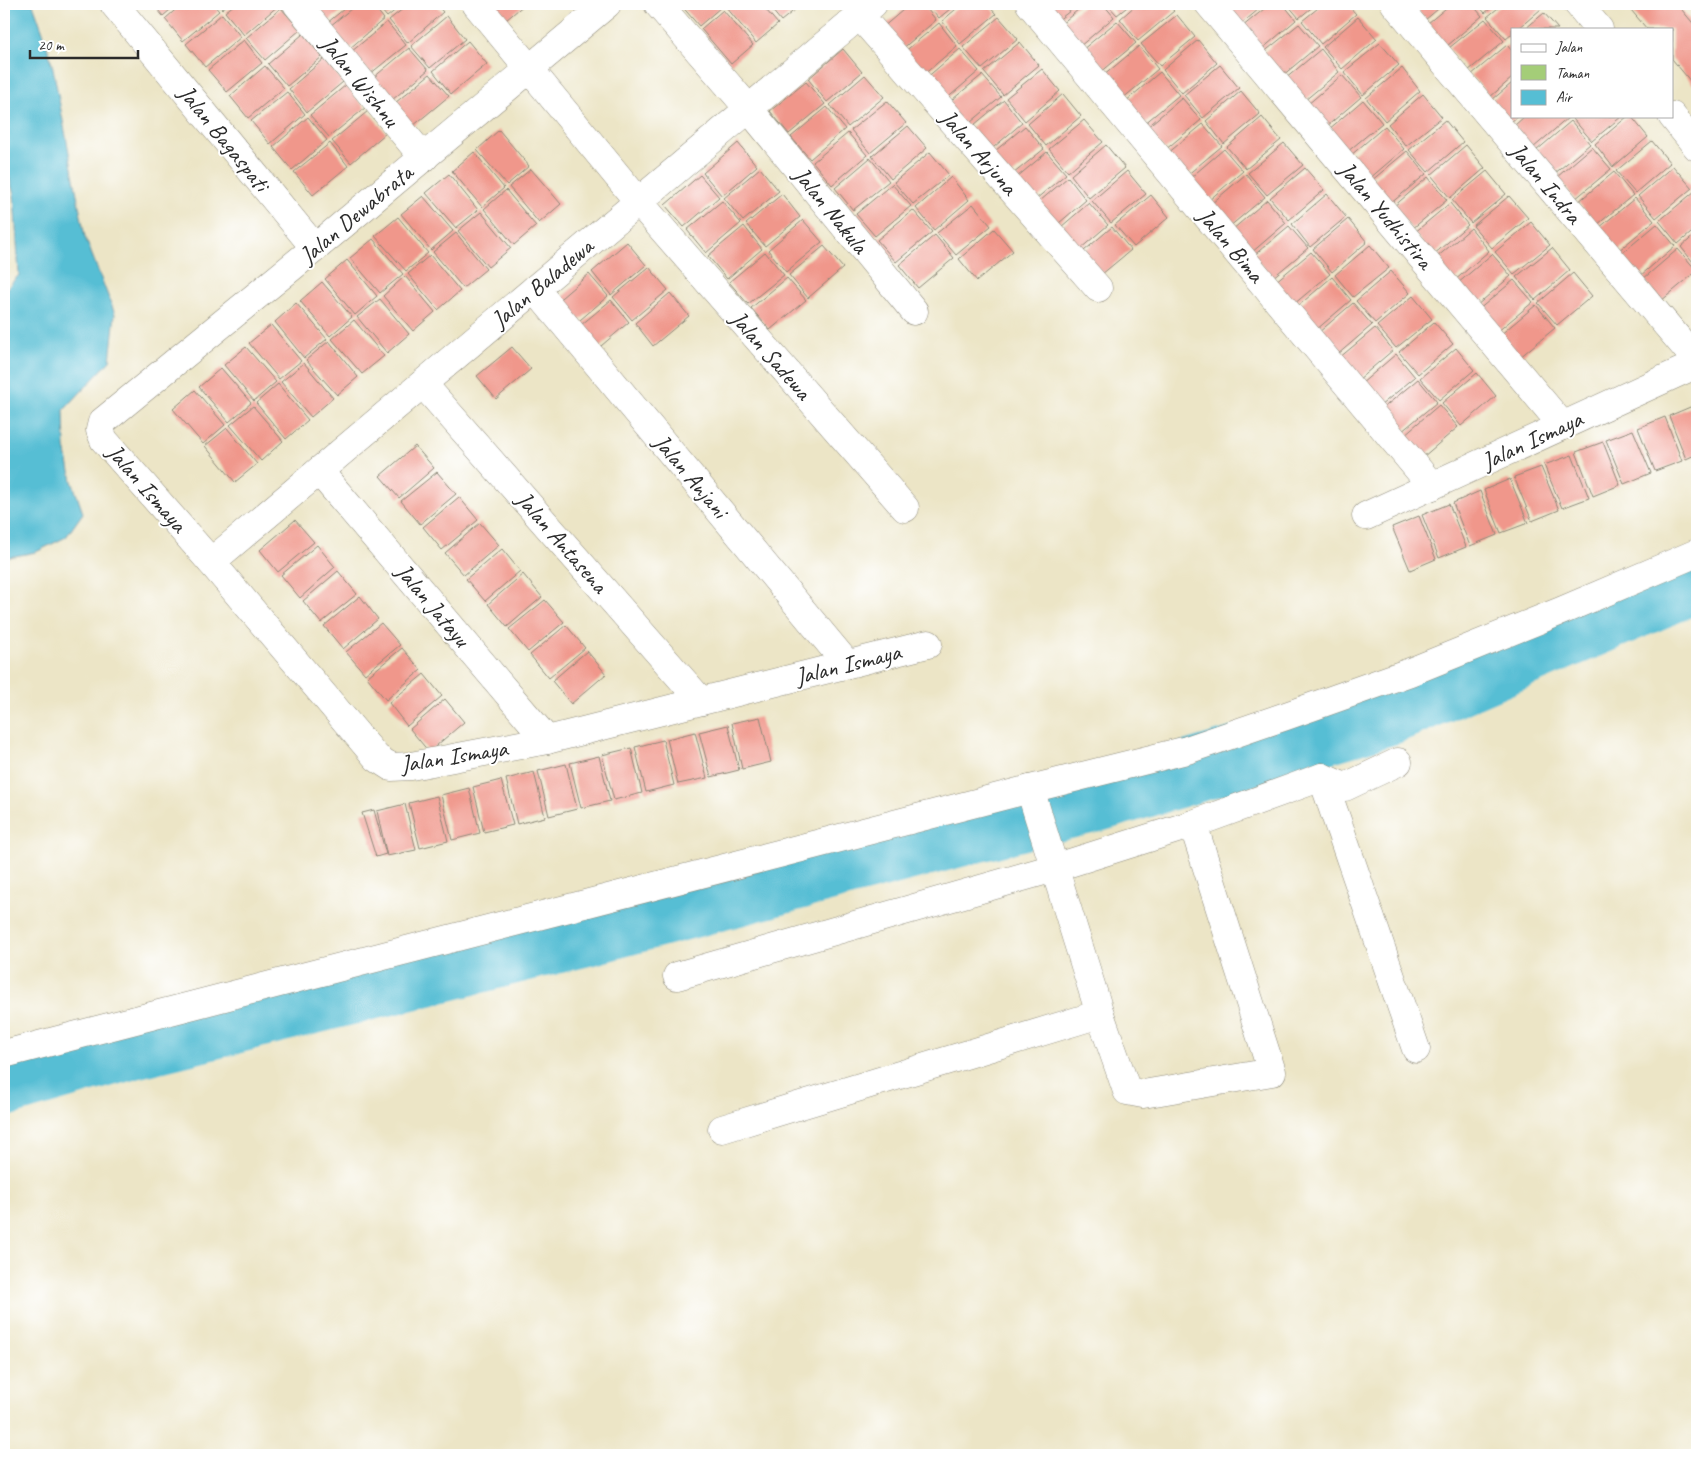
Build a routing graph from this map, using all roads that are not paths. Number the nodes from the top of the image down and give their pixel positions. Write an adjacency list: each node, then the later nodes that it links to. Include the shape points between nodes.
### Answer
1 (114, 4): 18 (street, Jalan Bagaspati)
2 (297, 4): 16 (street, Jalan Wishnu)
3 (476, 4): 12 (street, Jalan Sadewa)
4 (607, 4): 12 (street, Jalan Dewabrata)
5 (658, 4): 13 (street, Jalan Nakula)
6 (1030, 4): 27 (street, Jalan Bima)
7 (1209, 4): 25 (street, Jalan Yudhistira)
8 (1395, 4): 22 (street, Jalan Indra)
9 (1578, 4): 11 (street)
10 (866, 10): 13 (street, Jalan Baladewa); 19 (street, Jalan Arjuna)
11 (1598, 28)
12 (530, 68): 16 (street, Jalan Dewabrata); 17 (street, Jalan Sadewa)
13 (748, 109): 17 (street, Jalan Baladewa); 21 (street, Jalan Nakula)
14 (1674, 118): 15 (street)
15 (1697, 147)
16 (424, 158): 18 (street, Jalan Dewabrata)
17 (638, 201): 20 (street, Jalan Baladewa); 28 (street, Jalan Sadewa)
18 (315, 248): 24 (street, Jalan Dewabrata)
19 (1098, 288)
20 (535, 289): 23 (street, Jalan Baladewa); 33 (street, Jalan Anjani)
21 (914, 311)
22 (1697, 363): 25 (street, Jalan Ismaya)
23 (423, 384): 26 (street, Jalan Baladewa); 34 (street, Jalan Antasena)
24 (102, 422): 31 (street, Jalan Ismaya, via 100,430 104,440)
25 (1563, 426): 27 (street, Jalan Ismaya)
26 (319, 471): 31 (street, Jalan Baladewa); 35 (street, Jalan Jatayu)
27 (1432, 486): 29 (street, Jalan Ismaya)
28 (905, 508)
29 (1366, 516)
30 (1697, 553): 38 (street, via 1561,612 1419,668)
31 (211, 562): 35 (street, Jalan Ismaya, via 377,758 391,767)
32 (928, 644): 33 (street, Jalan Ismaya)
33 (848, 664): 34 (street, Jalan Ismaya)
34 (701, 701): 35 (street, Jalan Ismaya)
35 (547, 740)
36 (1398, 762): 37 (street, via 1345,787)
37 (1322, 777): 39 (street); 43 (street)
38 (1034, 801): 40 (street); 44 (street)
39 (1193, 824): 40 (street); 42 (street, via 1272,1072 1143,1094 1128,1091)
40 (1054, 868): 41 (street); 42 (street)
41 (678, 976)
42 (1100, 1014): 45 (street)
43 (1416, 1048)
44 (4, 1054)
45 (722, 1129)

